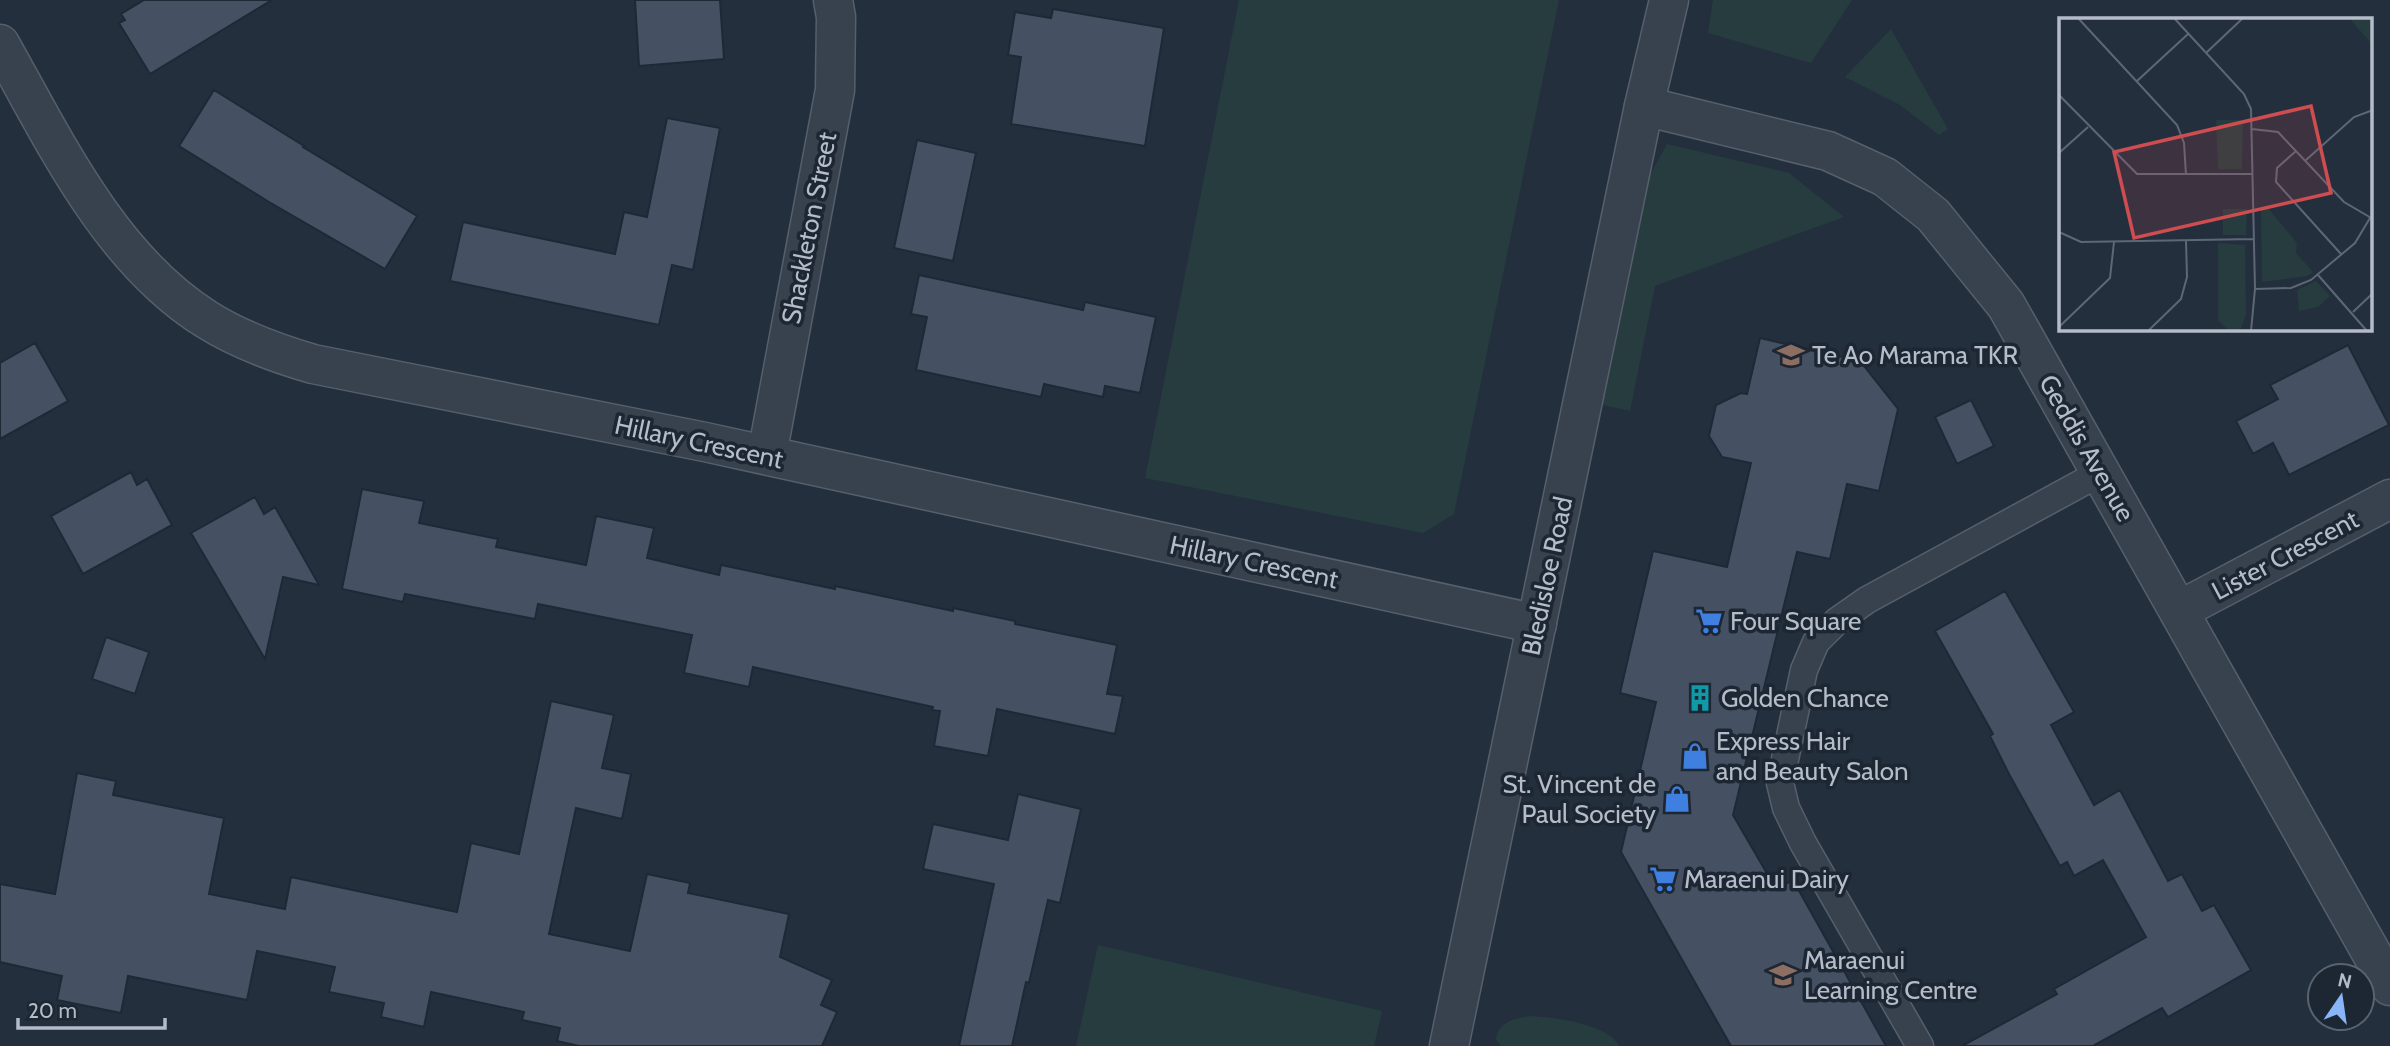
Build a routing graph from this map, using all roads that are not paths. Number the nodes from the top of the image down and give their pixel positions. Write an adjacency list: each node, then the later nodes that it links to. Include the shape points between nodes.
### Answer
1 (834, 0): 5 (street, Shackleton Street, via 835,90)
2 (1669, 0): 4 (street)
3 (0, 44): 5 (street, Hillary Crescent, via 94,206 162,285 238,337 313,364)
4 (1644, 106): 6 (street, Geddis Avenue, via 1828,151 1885,177 1933,215 2006,305); 9 (street, Bledisloe Road)
5 (766, 455): 9 (street, Hillary Crescent)
6 (2100, 473): 8 (street, Geddis Avenue); 12 (lane, via 1867,600 1816,642 1804,670 1780,783 1786,808)
7 (2390, 499): 8 (street, Lister Crescent)
8 (2180, 610): 10 (street, Geddis Avenue)
9 (1538, 624): 11 (street, Bledisloe Road)
10 (2390, 986)
11 (1449, 1046)
12 (1920, 1046)

